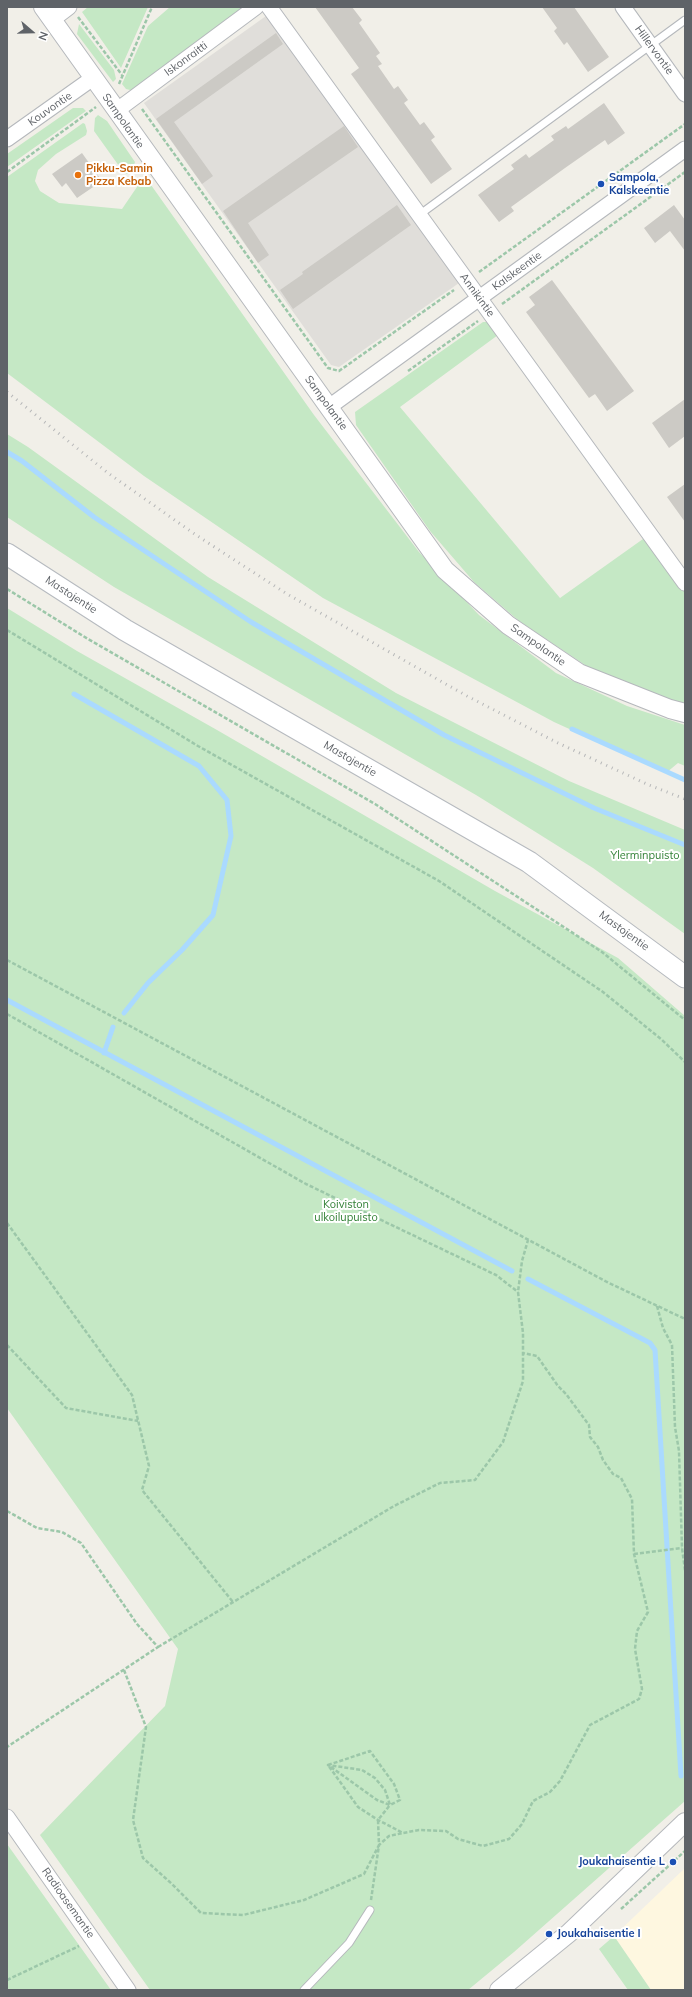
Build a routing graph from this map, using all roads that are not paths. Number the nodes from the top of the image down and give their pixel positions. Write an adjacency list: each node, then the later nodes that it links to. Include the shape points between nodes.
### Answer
1 (256, 7): 10 (street, Iskonraitti, via 133,97)
2 (269, 7): 13 (street, Annikintie)
3 (623, 7): 7 (street, Hillervontie)
4 (72, 10): 5 (street)
5 (48, 14): 8 (street, Sampolantie)
6 (685, 20): 7 (lane)
7 (650, 45): 9 (street, Hillervontie); 13 (lane)
8 (93, 78): 10 (street, Sampolantie); 11 (street, Kouvontie)
9 (685, 94)
10 (114, 98): 15 (street, Sampolantie)
11 (7, 139)
12 (684, 163): 14 (street, Kalskeentie)
13 (419, 215): 14 (street, Annikintie)
14 (479, 298): 15 (street, Kalskeentie); 17 (street, Annikintie)
15 (329, 407): 18 (street, Sampolantie, via 445,570 508,625 579,674)
16 (7, 554): 19 (main road, Mastojentie, via 125,630 529,862)
17 (685, 583)
18 (685, 713)
19 (685, 977)
20 (7, 1817): 23 (street, Radioasemantie)
21 (685, 1822): 25 (street, via 569,1933)
22 (370, 1910): 24 (lane, via 349,1943)
23 (128, 1990)
24 (304, 1990)
25 (499, 1990)

